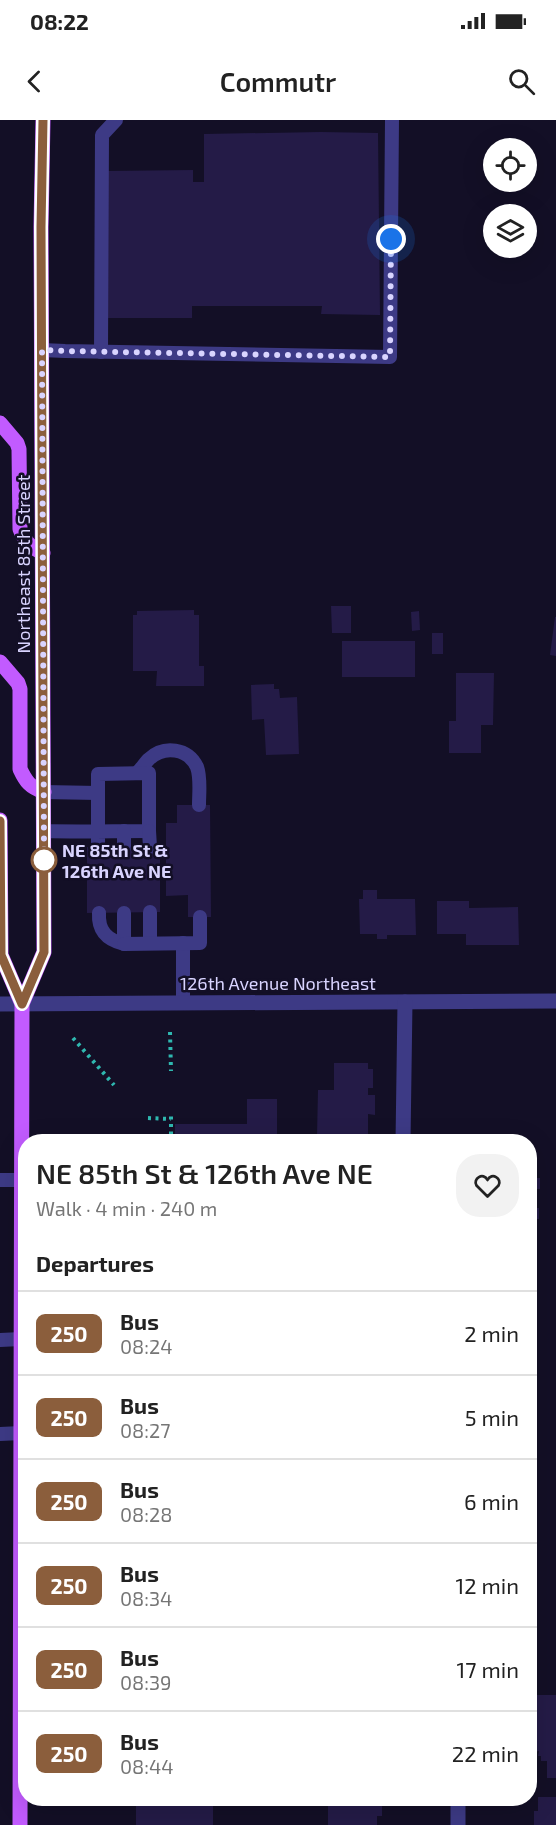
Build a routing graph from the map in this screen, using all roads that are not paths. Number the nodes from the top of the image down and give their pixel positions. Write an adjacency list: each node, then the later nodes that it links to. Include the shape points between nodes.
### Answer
1 (43, 120): 4 (main road, Northeast 85th Street)
2 (116, 120): 5 (lane, via 102,135)
3 (392, 120): 5 (lane, via 390,357)
4 (42, 350): 5 (lane); 7 (main road, Northeast 85th Street)
5 (101, 352)
6 (0, 423): 7 (main road, via 19,449 20,529 31,548)
7 (43, 553): 10 (main road, Northeast 85th Street)
8 (0, 662): 10 (main road, via 20,689 20,769 31,787)
9 (137, 773): 11 (lane, via 98,774); 12 (lane, via 159,752 181,752 197,768); 16 (lane, via 149,773)
10 (44, 792): 11 (lane); 14 (main road, Northeast 85th Street)
11 (98, 793): 17 (lane)
12 (199, 805)
13 (0, 820): 32 (main road, Northeast 85th Street, via 1,955)
14 (44, 831): 17 (lane); 32 (main road, Northeast 85th Street, via 44,952)
15 (124, 831): 16 (lane); 17 (lane); 19 (lane)
16 (149, 831): 20 (lane)
17 (98, 832): 18 (lane)
18 (98, 847)
19 (124, 847)
20 (150, 847)
21 (150, 912): 27 (lane)
22 (99, 913): 26 (lane, via 100,928 106,936)
23 (124, 913): 26 (lane)
24 (200, 917): 25 (lane, via 200,943)
25 (183, 943): 27 (lane); 30 (lane)
26 (124, 944): 27 (lane)
27 (150, 944)
28 (556, 1001): 29 (street, 126th Avenue Northeast)
29 (405, 1002): 30 (street, 126th Avenue Northeast); 34 (street)
30 (183, 1003): 32 (street, 126th Avenue Northeast)
31 (0, 1004): 32 (street, 126th Avenue Northeast)
32 (22, 1004): 33 (main road, Northeast 85th Street)
33 (21, 1134)
34 (403, 1134)
35 (0, 1180): 36 (lane)
36 (18, 1180)
37 (18, 1339): 38 (lane)
38 (0, 1340)
39 (18, 1433): 40 (lane)
40 (0, 1434)
41 (20, 1806): 43 (main road, Northeast 85th Street)
42 (458, 1806): 44 (street)
43 (20, 1825)
44 (458, 1825)

